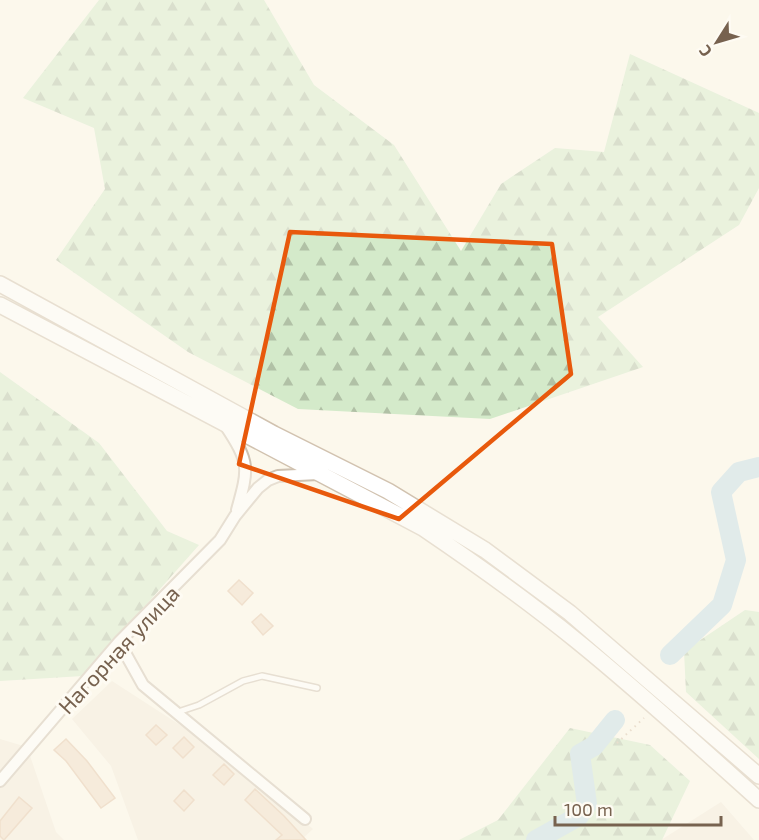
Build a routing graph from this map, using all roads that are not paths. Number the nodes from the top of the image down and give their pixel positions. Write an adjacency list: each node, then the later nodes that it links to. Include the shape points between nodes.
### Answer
1 (0, 284): 9 (main road, via 274,434 388,491 485,550 570,613)
2 (0, 305): 3 (main road)
3 (223, 422): 4 (main road); 5 (street, via 242,450 246,465)
4 (318, 474): 5 (street, via 292,474 268,480); 11 (main road, via 423,528 485,570 634,688)
5 (235, 516): 6 (street, Нагорная улица, via 208,554)
6 (119, 642): 8 (street, via 143,685); 10 (street, Нагорная улица)
7 (317, 688): 8 (lane, via 262,676)
8 (177, 713): 12 (street)
9 (759, 776)
10 (0, 781)
11 (759, 800)
12 (305, 819)

